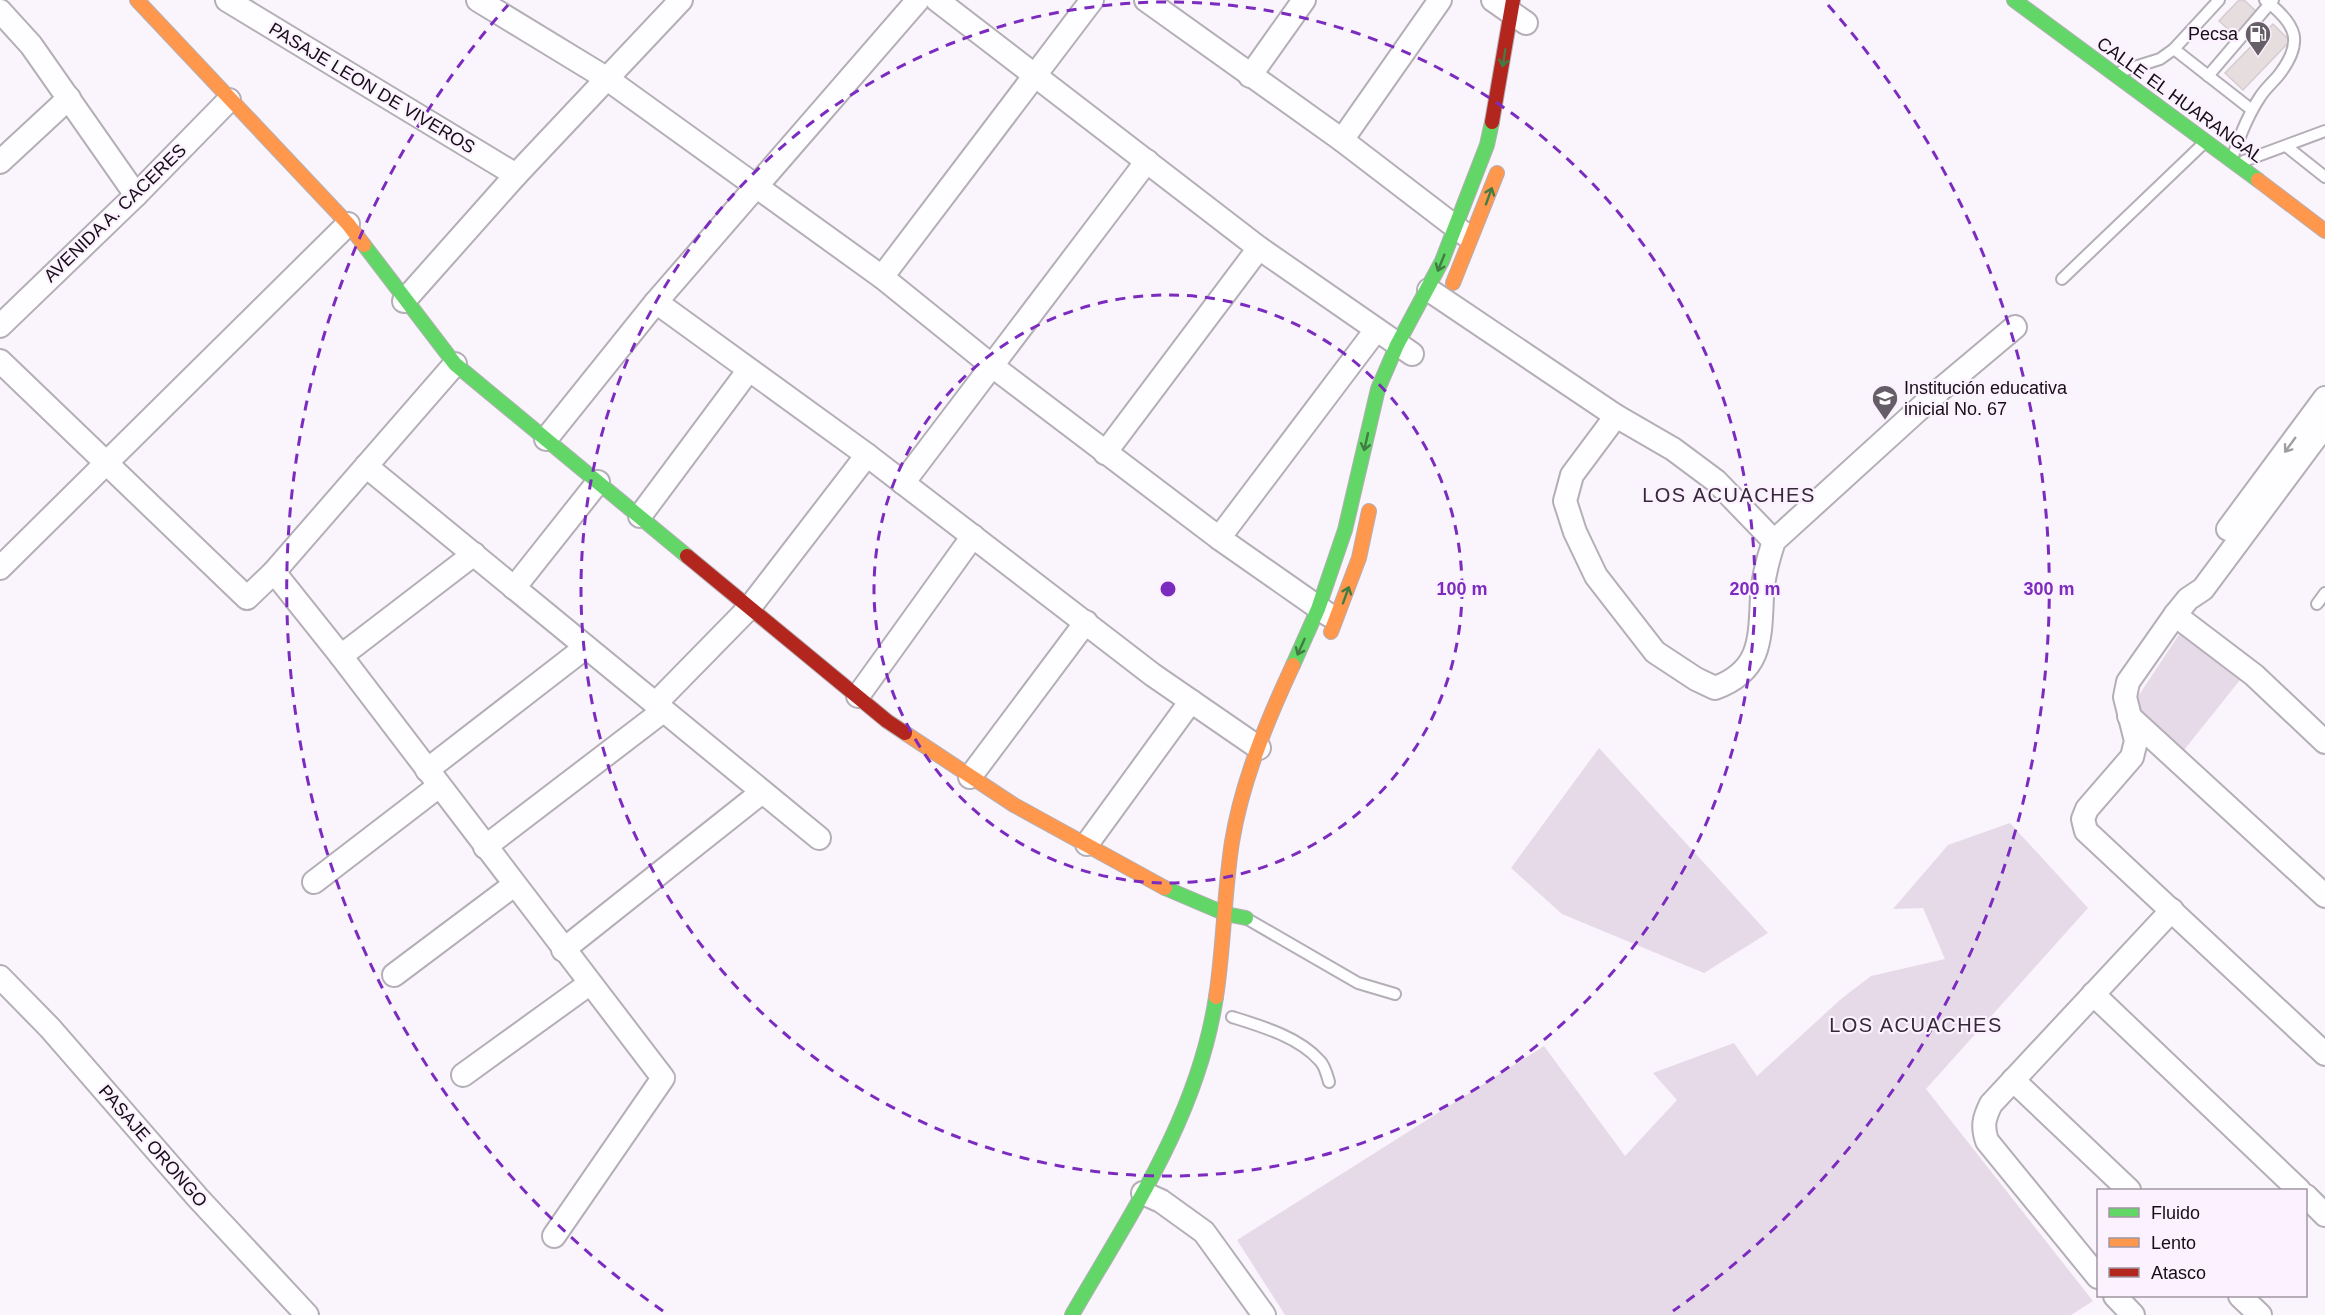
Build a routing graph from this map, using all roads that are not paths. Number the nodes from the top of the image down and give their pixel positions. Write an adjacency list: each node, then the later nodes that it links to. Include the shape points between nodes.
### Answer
1 (227, 0): 33 (street, PASAJE LEON DE VIVEROS)
2 (478, 0): 21 (street)
3 (681, 0): 21 (street)
4 (918, 0): 35 (street)
5 (937, 0): 17 (street)
6 (1092, 0): 17 (street)
7 (1146, 0): 19 (street)
8 (1304, 0): 19 (street)
9 (1440, 0): 26 (street)
10 (2014, 0): 18 (street, CALLE EL HUARANGAL)
11 (2219, 0): 16 (lane)
12 (2269, 1): 20 (lane); 24 (lane, via 2296,36 2295,50)
13 (143, 3): 23 (street)
14 (0, 11): 22 (street, via 31,45)
15 (1516, 14): 38 (street, one-way to 38, via 1486,145)
16 (2174, 49): 18 (lane, via 2160,59); 20 (lane)
17 (1035, 74): 30 (street); 42 (street)
18 (2113, 74): 27 (street, CALLE EL HUARANGAL)
19 (1250, 76): 26 (street)
20 (2208, 76): 24 (lane)
21 (606, 78): 33 (street); 35 (street)
22 (69, 98): 32 (street); 36 (street)
23 (230, 100): 36 (street, AVENIDA A. CACERES); 37 (street)
24 (2252, 110): 31 (lane)
25 (2325, 131): 28 (lane)
26 (1342, 140): 38 (street)
27 (2206, 141): 31 (street, CALLE EL HUARANGAL); 43 (lane)
28 (2286, 146): 31 (lane); 34 (lane)
29 (1502, 156): 40 (street, one-way to 29)
30 (1148, 161): 41 (street); 53 (street)
31 (2235, 161): 39 (street, CALLE EL HUARANGAL)
32 (0, 162)
33 (516, 175): 45 (street)
34 (2325, 177)
35 (755, 187): 42 (street); 46 (street)
36 (136, 195): 47 (street, AVENIDA A. CACERES)
37 (348, 224): 45 (street); 61 (street)
38 (1453, 226): 40 (street); 44 (street, one-way to 44, via 1442,261)
39 (2325, 231)
40 (1473, 239): 44 (street)
41 (1259, 248): 49 (street); 59 (street)
42 (882, 277): 53 (street)
43 (2062, 279)
44 (1437, 299): 50 (street); 56 (street)
45 (405, 301): 52 (street)
46 (656, 302): 54 (street); 58 (street)
47 (0, 326)
48 (2015, 327): 69 (street)
49 (1376, 330): 50 (street); 68 (street)
50 (1409, 351): 78 (street, one-way to 78, via 1378,389)
51 (0, 361): 61 (street)
52 (455, 364): 58 (street); 62 (street)
53 (991, 365): 59 (street); 64 (street)
54 (748, 371): 60 (street); 66 (street)
55 (2325, 398): 77 (street, one-way to 77, via 2192,577)
56 (1616, 416): 69 (street, via 1673,449 1716,481); 69 (street, via 1572,475 1565,501 1596,576 1656,651 1715,688 1743,672 1755,654 1762,632 1762,595)
57 (2325, 425): 77 (street, via 2203,589)
58 (546, 439): 63 (street)
59 (1105, 453): 68 (street)
60 (867, 455): 64 (street); 76 (street)
61 (107, 462): 71 (street); 72 (street, via 247,598)
62 (366, 466): 70 (street); 72 (street)
63 (598, 482): 66 (street); 73 (street)
64 (903, 483): 67 (street)
65 (1373, 495): 78 (street, one-way to 65, via 1359,558)
66 (640, 516): 76 (street)
67 (973, 536): 79 (street); 83 (street)
68 (1219, 538): 78 (street)
69 (1774, 542)
70 (474, 554): 73 (street); 82 (street)
71 (0, 568)
72 (274, 573): 82 (street)
73 (514, 588): 80 (street)
74 (2325, 593): 75 (lane)
75 (2317, 604)
76 (750, 607): 83 (street); 85 (street)
77 (2182, 607): 86 (street, via 2128,682 2125,697); 87 (street)
78 (1328, 614): 81 (street); 88 (street, one-way to 88)
79 (1086, 622): 84 (street); 89 (street)
80 (586, 647): 85 (street); 90 (street)
81 (1323, 648)
82 (341, 656): 90 (street)
83 (858, 696): 89 (street, via 887,721)
84 (1191, 701): 88 (street); 93 (street)
85 (659, 707): 91 (street); 94 (street)
86 (2129, 716): 97 (street); 98 (street, via 2136,741 2132,757 2087,809 2083,819 2086,831)
87 (2325, 742)
88 (1259, 748): 99 (street, via 1232,842)
89 (970, 777): 93 (street)
90 (433, 778): 94 (street); 95 (street)
91 (762, 792): 92 (street); 101 (street)
92 (819, 838)
93 (1087, 844): 99 (street, via 1182,897)
94 (485, 847): 96 (street)
95 (314, 882)
96 (514, 885): 101 (street); 102 (street)
97 (2325, 896)
98 (2172, 910): 106 (street); 109 (street)
99 (1226, 914): 100 (street); 116 (street, via 1207,1047 1193,1092 1166,1152)
100 (1245, 918): 105 (lane, via 1358,983)
101 (563, 950): 104 (street)
102 (394, 975)
103 (0, 977): 122 (street, PASAJE ORONGO)
104 (589, 984): 110 (street); 118 (street, via 663,1078)
105 (1395, 994)
106 (2093, 994): 111 (street); 114 (street)
107 (1233, 1012): 108 (street); 112 (lane, via 1297,1043 1321,1061)
108 (1229, 1036)
109 (2325, 1054)
110 (462, 1075)
111 (2013, 1080): 113 (street); 119 (street, via 1985,1115 1987,1141)
112 (1329, 1082)
113 (2127, 1189)
114 (2297, 1189)
115 (2307, 1197): 117 (street)
116 (1156, 1199): 123 (street); 124 (street, via 1204,1232)
117 (2325, 1215)
118 (554, 1236)
119 (2097, 1276)
120 (2116, 1297): 125 (street)
121 (2241, 1297): 126 (street)
122 (307, 1315)
123 (1072, 1315)
124 (1264, 1315)
125 (2133, 1315)
126 (2260, 1315)

